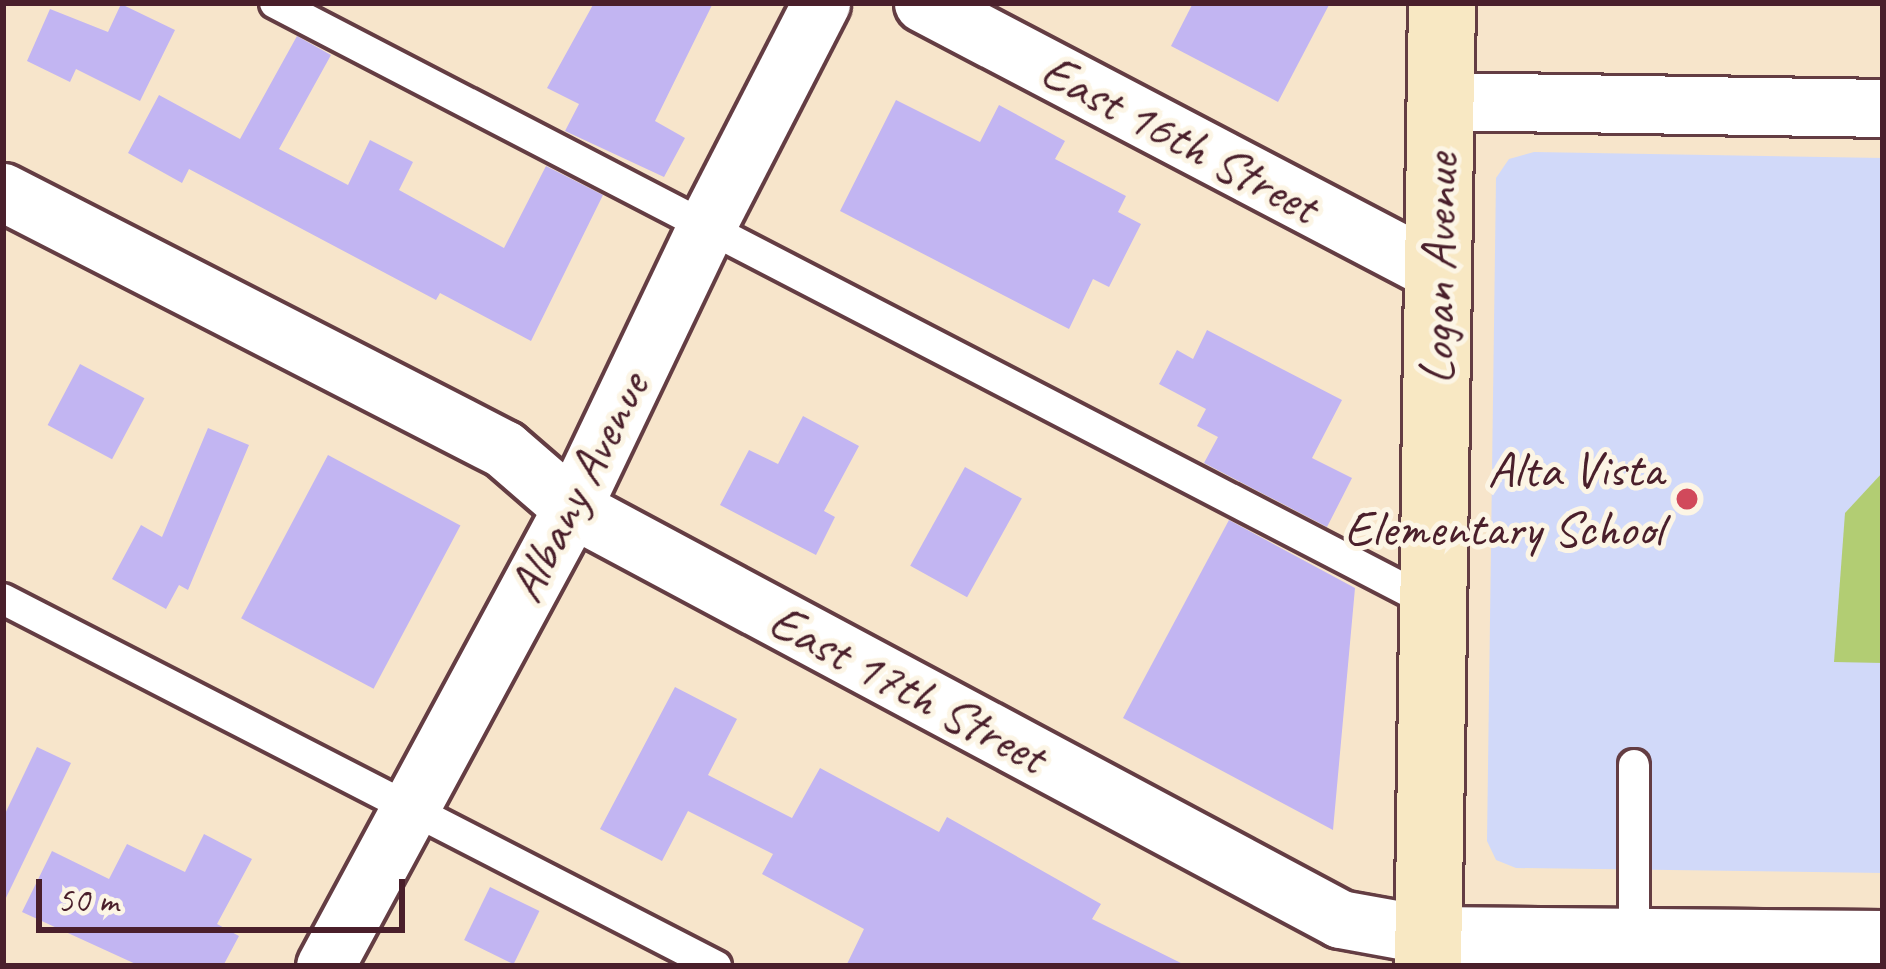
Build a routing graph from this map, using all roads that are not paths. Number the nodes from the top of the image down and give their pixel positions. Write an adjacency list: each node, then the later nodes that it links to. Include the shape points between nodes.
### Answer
1 (275, 3): 8 (lane)
2 (821, 3): 8 (street, Albany Avenue)
3 (922, 3): 9 (street, East 16th Street)
4 (1442, 3): 5 (street, Logan Avenue)
5 (1441, 101): 6 (street); 9 (street, Logan Avenue)
6 (1883, 108)
7 (3, 192): 10 (street, East 17th Street, via 504,449)
8 (706, 227): 10 (street, Albany Avenue); 12 (lane)
9 (1438, 273): 12 (street, Logan Avenue)
10 (572, 508): 14 (street, Albany Avenue); 17 (street, East 17th Street, via 1340,919)
11 (3, 599): 14 (lane)
12 (1433, 604): 17 (street, Logan Avenue)
13 (1634, 765): 15 (lane)
14 (410, 808): 18 (street, Albany Avenue); 19 (lane)
15 (1634, 936): 16 (street, East 17th Street); 17 (street, East 17th Street)
16 (1883, 939)
17 (1428, 951)
18 (326, 966)
19 (716, 966)

